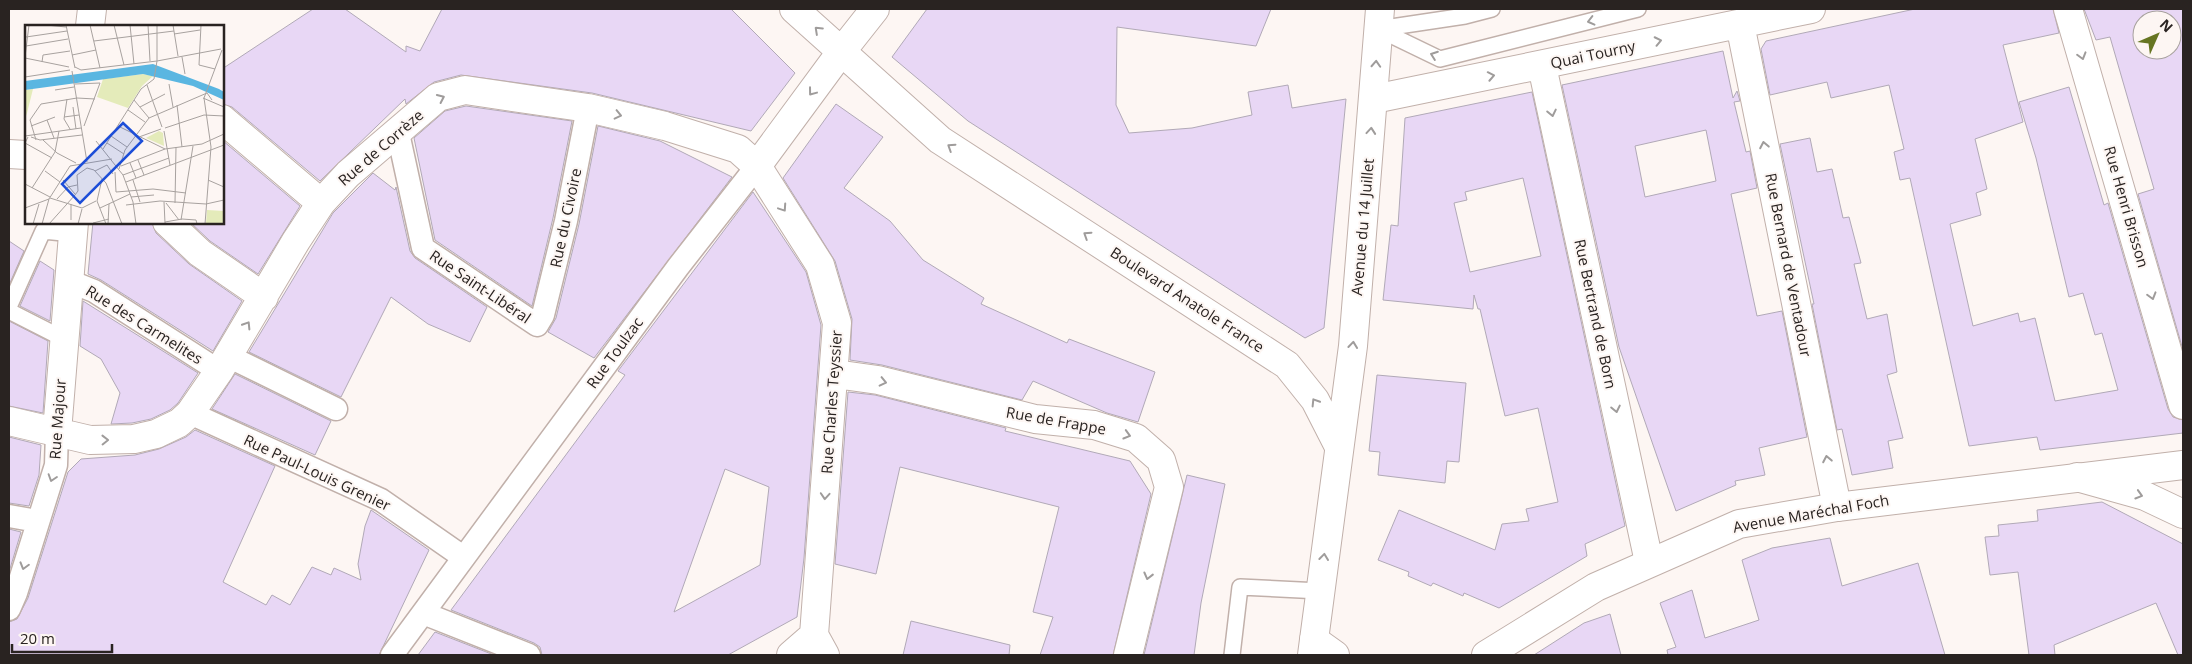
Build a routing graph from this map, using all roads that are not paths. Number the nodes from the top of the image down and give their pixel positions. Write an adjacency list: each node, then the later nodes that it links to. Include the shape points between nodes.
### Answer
1 (92, 9): 10 (street)
2 (794, 9): 11 (street, Boulevard Anatole France, one-way to 2)
3 (875, 9): 11 (street, Rue Toulzac)
4 (1489, 9): 8 (lane, via 1465,16)
5 (1638, 9): 8 (lane, one-way to 8, via 1440,59)
6 (1811, 9): 9 (street, Quai Tourny)
7 (2068, 9): 30 (street, Rue Henri Brisson, one-way to 30)
8 (1379, 19): 13 (street, Avenue du 14 Juillet, one-way to 8)
9 (1740, 24): 12 (street, Quai Tourny, one-way to 9); 38 (street, Rue Bernard de Ventadour, one-way to 9)
10 (90, 25)
11 (841, 52): 19 (street, Rue Toulzac, one-way to 19); 35 (street, Boulevard Anatole France, one-way to 11, via 1315,400 1287,366 940,140)
12 (1542, 66): 13 (street, Quai Tourny, one-way to 12); 43 (street, Rue Bertrand de Born, one-way to 43)
13 (1374, 99): 35 (street, Avenue du 14 Juillet, one-way to 13, via 1353,346)
14 (588, 108): 16 (street, Rue de Corrèze, one-way to 14, via 438,97 464,90); 19 (street, Rue de Corrèze, one-way to 19, via 665,126 738,149); 26 (street, Rue du Civoire, via 566,221 543,315)
15 (224, 120): 20 (street)
16 (398, 133): 20 (street, Rue de Corrèze, via 348,174); 26 (street, Rue Saint-Libéral, via 423,248)
17 (9, 154): 18 (street)
18 (25, 155)
19 (757, 166): 29 (street, Rue Charles Teyssier, one-way to 29, via 820,265 837,322); 42 (street, Rue Toulzac)
20 (321, 203): 24 (street, Rue de Corrèze)
21 (169, 224): 24 (street, via 200,253)
22 (73, 228): 23 (street, Rue Majour); 25 (lane, via 43,231)
23 (69, 281): 27 (street, Rue Majour); 28 (street, Rue des Carmelites, via 94,291)
24 (264, 297): 28 (street, Rue de Corrèze, one-way to 24)
25 (9, 309): 27 (lane)
26 (536, 324)
27 (64, 339): 34 (street, Rue Majour)
28 (223, 364): 31 (street, Rue des Carmelites); 32 (street, Rue de Corrèze)
29 (835, 374): 47 (street, Rue Charles Teyssier, one-way to 47); 52 (street, Rue de Frappe, one-way to 52, via 878,380 1035,419 1094,426 1136,438 1161,460 1169,487)
30 (2183, 405)
31 (336, 409)
32 (190, 413): 34 (street, Rue de Corrèze, one-way to 32, via 90,440 134,440 156,434); 42 (street, Rue Paul-Louis Grenier, via 381,500)
33 (9, 421): 34 (street, Rue de Corrèze)
34 (57, 432): 41 (street, Rue Majour, one-way to 41, via 56,465)
35 (1338, 445): 44 (street, one-way to 35)
36 (2183, 465): 37 (street, Avenue Maréchal Foch)
37 (2076, 477): 38 (street, Avenue Maréchal Foch); 39 (street, Avenue Maréchal Foch, one-way to 39, via 2145,496)
38 (1837, 507): 43 (street, Avenue Maréchal Foch, via 1738,524)
39 (2183, 514)
40 (9, 516): 41 (street)
41 (37, 521): 45 (street, Rue Majour, one-way to 45)
42 (463, 557): 46 (street, Rue Toulzac)
43 (1648, 562): 54 (street, Avenue Maréchal Foch, via 1596,586)
44 (1320, 591): 48 (street); 53 (lane, via 1240,587)
45 (9, 609)
46 (423, 613): 49 (street, Rue Toulzac); 50 (street)
47 (820, 645): 51 (street)
48 (1320, 650)
49 (392, 655)
50 (529, 655)
51 (791, 655)
52 (1128, 655)
53 (1232, 655)
54 (1486, 655)

